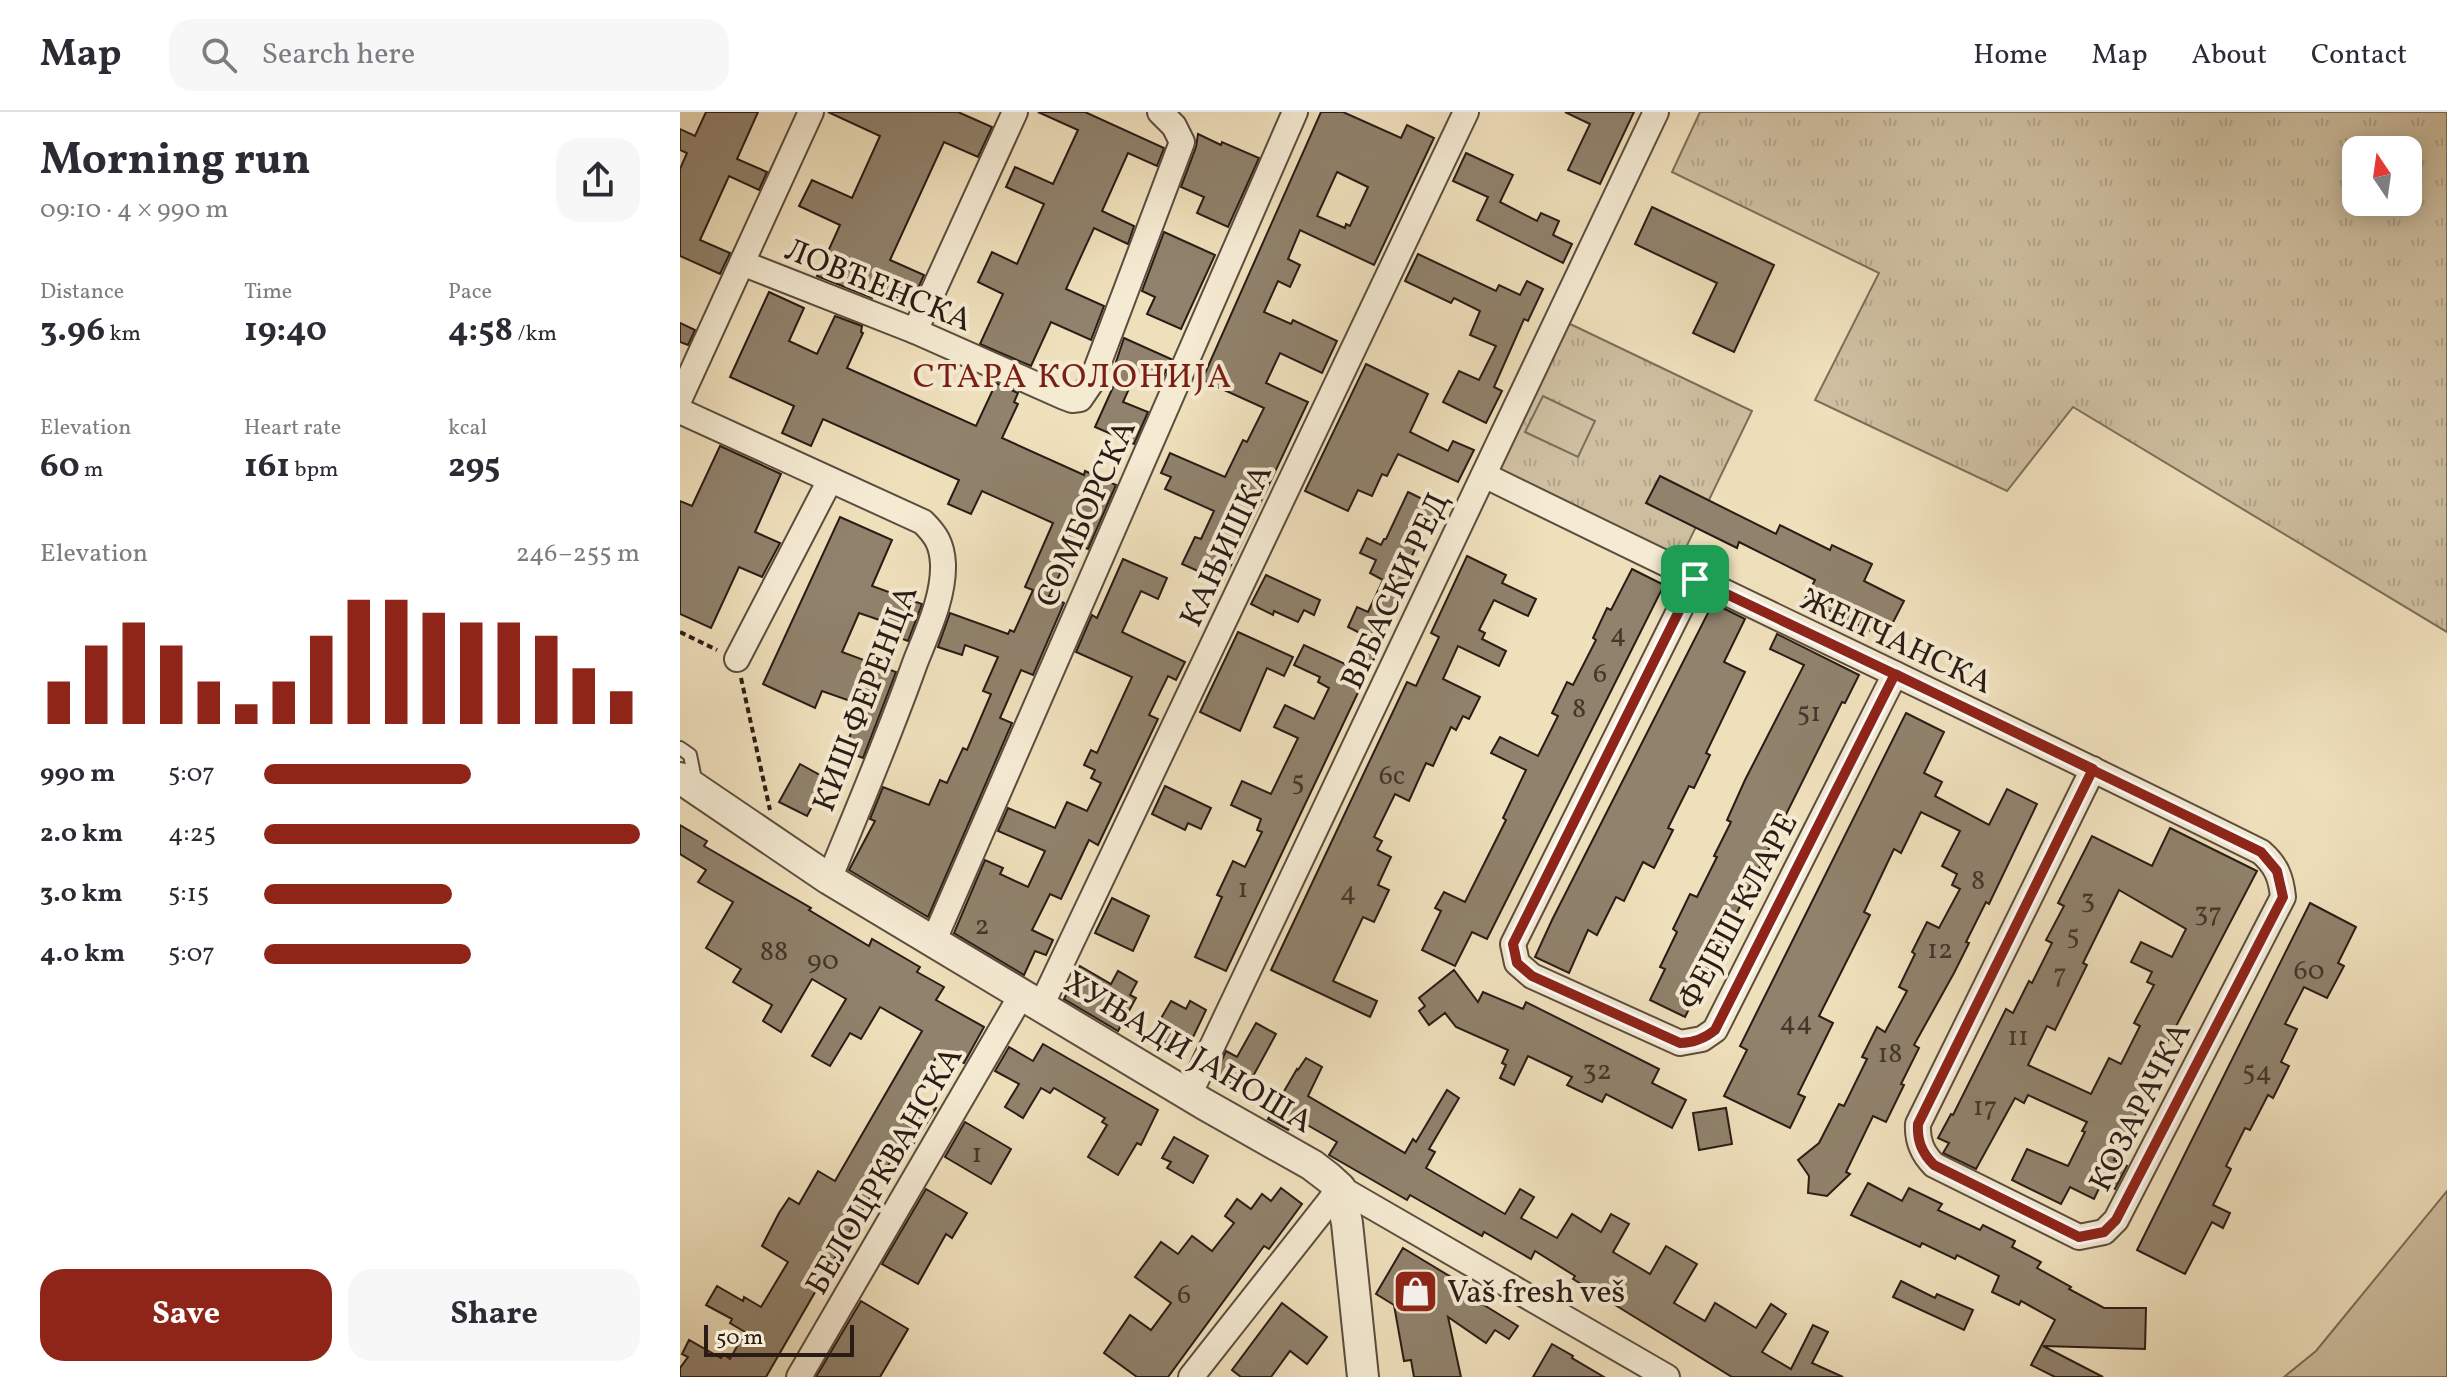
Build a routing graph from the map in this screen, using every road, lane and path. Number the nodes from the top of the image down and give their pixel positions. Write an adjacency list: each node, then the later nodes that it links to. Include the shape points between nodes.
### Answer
1 (811, 112): 7 (street)
2 (1015, 112): 8 (street)
3 (1160, 112): 8 (street, ЛОВЋЕНСКА, via 1182,142 1091,383 1080,399 1064,397)
4 (1295, 112): 23 (street, СОМБОРСКА)
5 (1466, 112): 24 (street, КАЊИШКА)
6 (1656, 112): 11 (street, ВРБАСКИ РЕД)
7 (742, 263): 8 (street, ЛОВЋЕНСКА); 9 (street)
8 (915, 331)
9 (680, 398)
10 (680, 411): 12 (street)
11 (1484, 475): 13 (street, ЖЕПЧАНСКА); 25 (street, ВРБАСКИ РЕД)
12 (830, 480): 15 (street); 22 (street, КИШ ФЕРЕНЦА, via 923,522 939,537 943,573 898,711)
13 (1695, 579): 16 (street, ЖЕПЧАНСКА); 16 (street, ФЕЈЕШ КЛАРЕ, via 1513,944 1517,963 1532,976 1680,1043 1715,1030)
14 (680, 632): 15 (path)
15 (737, 659): 20 (path, via 771,815)
16 (1895, 674): 18 (street, ЖЕПЧАНСКА)
17 (680, 748): 19 (lane, via 690,755)
18 (2093, 769): 21 (street, ЖЕПЧАНСКА, via 2261,852); 21 (street, КОЗАРАЧКА, via 1918,1124 1919,1143 1934,1165 2079,1237 2109,1228 2283,897)
19 (689, 785): 20 (street, ХУЊАДИ ЈАНОША)
20 (764, 835): 22 (street, ХУЊАДИ ЈАНОША)
21 (2277, 871)
22 (829, 879): 23 (street, ХУЊАДИ ЈАНОША)
23 (934, 940): 24 (street, ХУЊАДИ ЈАНОША)
24 (1031, 1000): 25 (street, ХУЊАДИ ЈАНОША); 27 (street, БЕЛОЦРКВАНСКА)
25 (1189, 1095): 26 (street, ХУЊАДИ ЈАНОША, via 1312,1165)
26 (1340, 1188): 28 (street); 29 (street); 30 (street, ХУЊАДИ ЈАНОША)
27 (799, 1377)
28 (1191, 1377)
29 (1363, 1377)
30 (1667, 1377)

